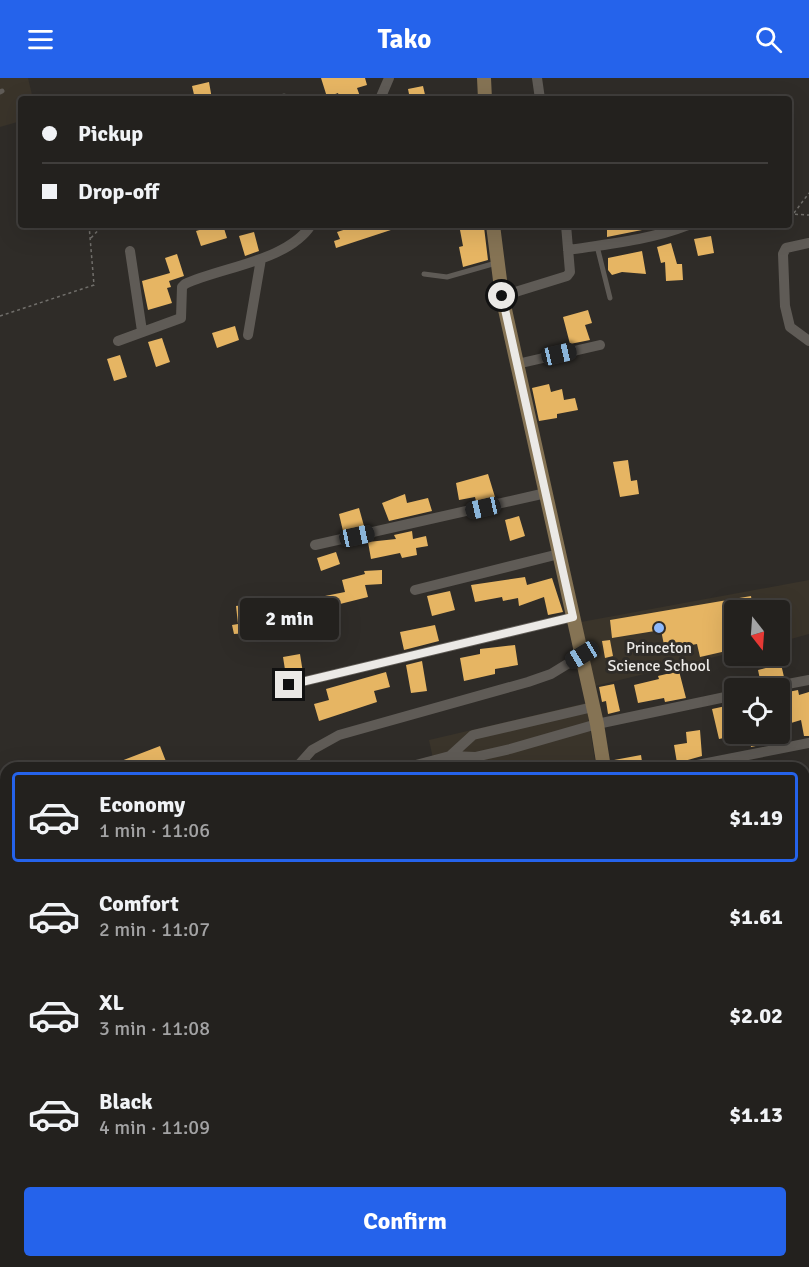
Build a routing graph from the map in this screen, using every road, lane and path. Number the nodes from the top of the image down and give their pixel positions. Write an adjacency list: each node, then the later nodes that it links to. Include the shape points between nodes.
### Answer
1 (389, 78): 4 (street)
2 (484, 78): 5 (street)
3 (537, 78): 6 (street)
4 (381, 96)
5 (485, 96)
6 (540, 96)
7 (809, 193): 8 (path)
8 (794, 213): 9 (path)
9 (809, 214)
10 (89, 228): 16 (path)
11 (100, 228): 16 (path)
12 (308, 228): 21 (street, via 298,239)
13 (493, 228): 22 (street)
14 (566, 228): 19 (street)
15 (662, 229): 18 (street)
16 (90, 238): 26 (path, via 94,285)
17 (809, 243): 30 (street, via 786,248 783,254 790,327)
18 (597, 246): 19 (street); 25 (lane)
19 (568, 250): 24 (street, via 567,276)
20 (130, 251): 27 (street)
21 (261, 259): 27 (street, via 185,284 181,318); 28 (street)
22 (496, 263): 23 (lane, via 447,277); 24 (street)
23 (424, 274)
24 (502, 296): 32 (street)
25 (610, 298)
26 (0, 316)
27 (142, 332): 29 (street)
28 (248, 335)
29 (118, 341)
30 (809, 341)
31 (600, 345): 32 (street)
32 (517, 364): 33 (street)
33 (546, 493): 34 (street); 35 (street)
34 (315, 545)
35 (560, 554): 36 (street); 37 (street)
36 (415, 590)
37 (573, 617): 38 (street); 41 (street)
38 (582, 655): 43 (street); 47 (street, via 551,674 528,682 323,741)
39 (809, 680): 40 (street)
40 (790, 684)
41 (289, 685)
42 (724, 697): 44 (street)
43 (593, 707): 44 (street); 46 (street, via 473,735)
44 (597, 724): 46 (street, via 498,752); 49 (street)
45 (809, 743): 50 (street)
46 (450, 756): 48 (street)
47 (302, 762)
48 (427, 762)
49 (603, 762)
50 (712, 762)

